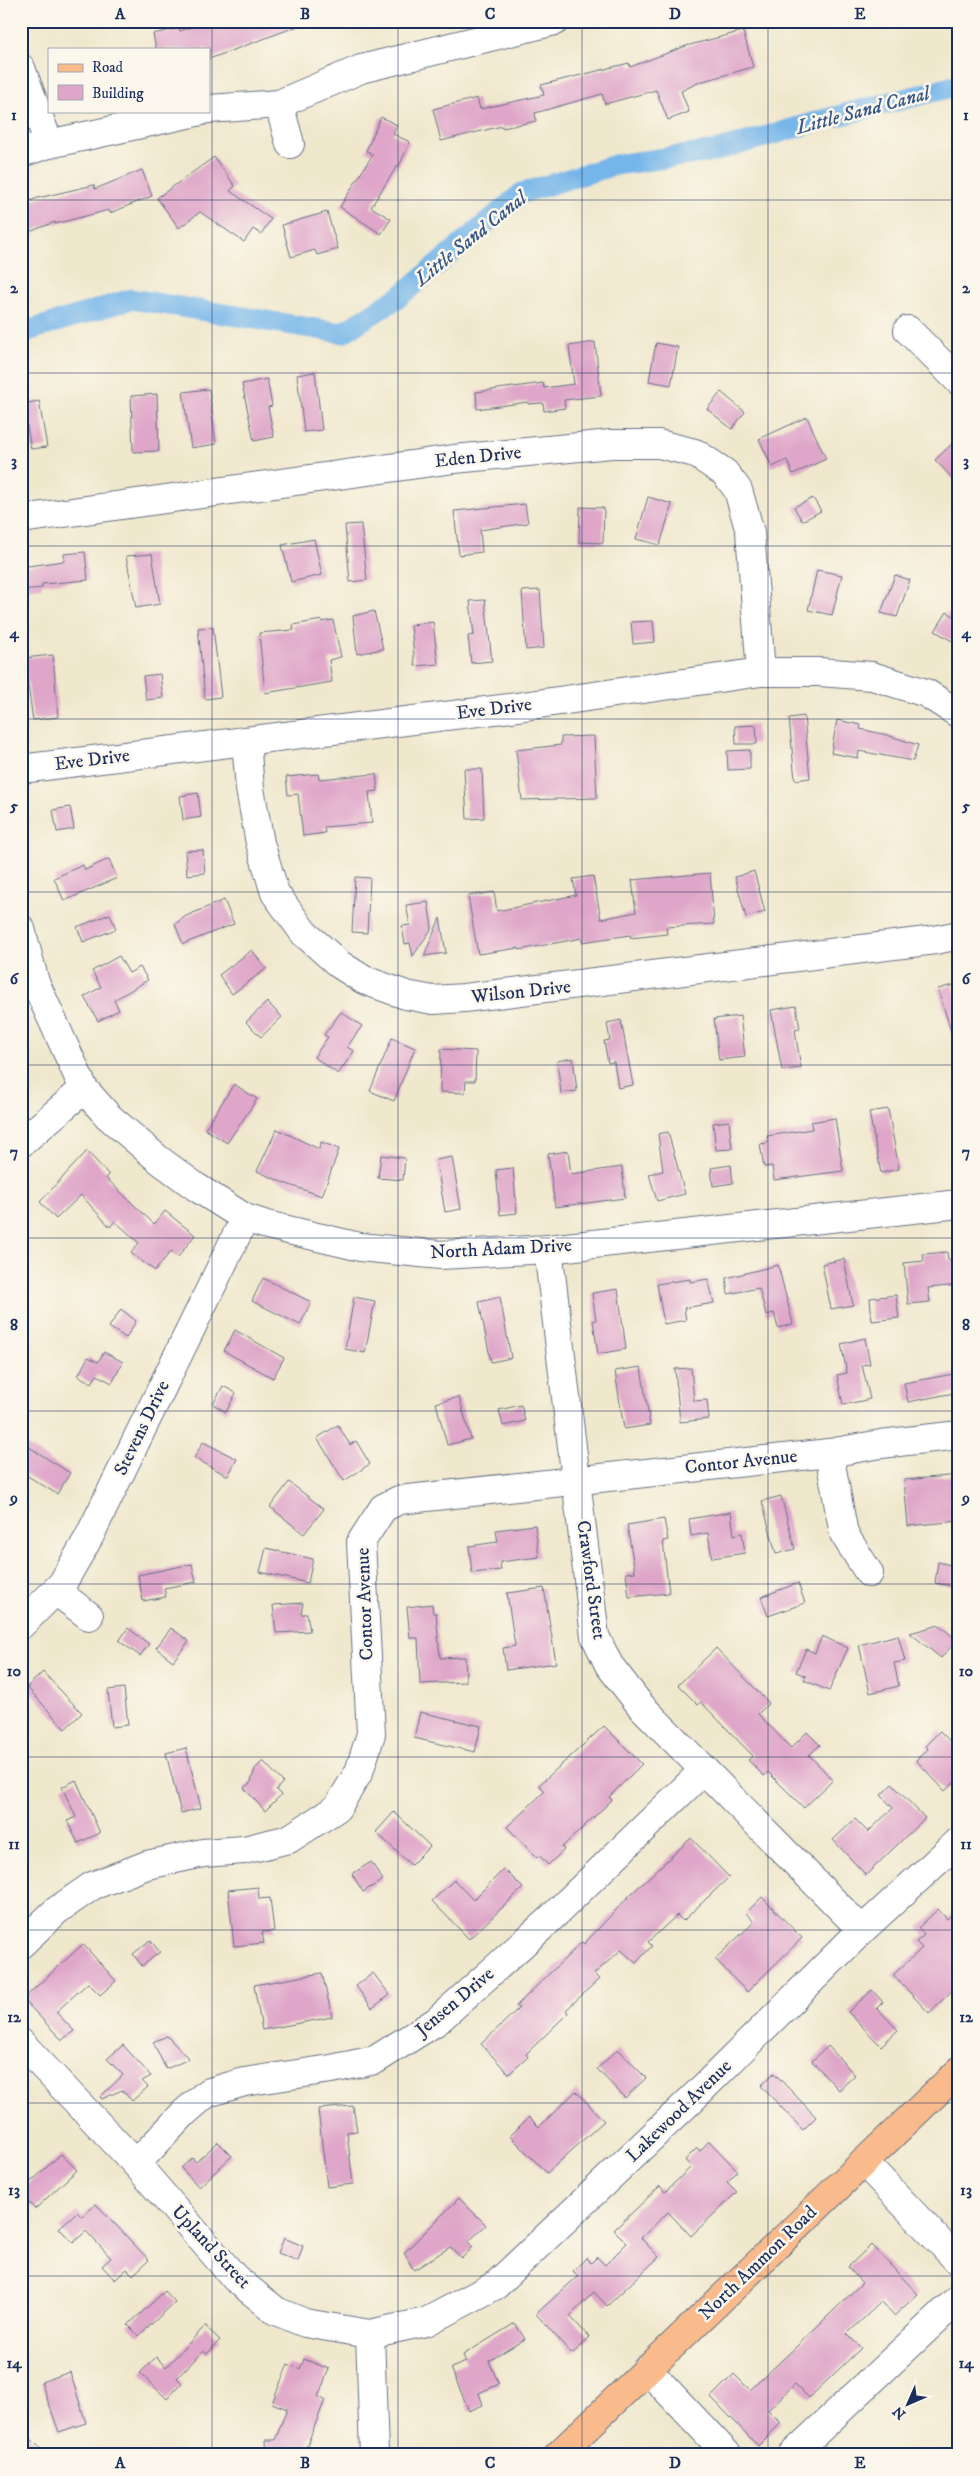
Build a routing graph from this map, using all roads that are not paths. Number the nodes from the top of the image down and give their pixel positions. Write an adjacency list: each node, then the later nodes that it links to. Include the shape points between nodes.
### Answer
1 (555, 21): 3 (street, via 361,69)
2 (21, 68): 6 (street)
3 (279, 104): 4 (street); 7 (street)
4 (210, 109)
5 (196, 112): 6 (street)
6 (49, 144): 8 (street)
7 (290, 144)
8 (21, 154)
9 (908, 330): 10 (street)
10 (959, 381)
11 (21, 519): 12 (street, Eden Drive, via 454,459 611,444 659,444 695,453 725,473 738,490 750,532)
12 (761, 672): 13 (street, Eve Drive, via 872,676 926,693); 14 (street, Eve Drive)
13 (959, 714)
14 (246, 741): 15 (street, Eve Drive); 17 (street, Wilson Drive, via 250,789 260,843 276,893 304,933 339,964 364,980 406,995 433,1000 464,998 650,977)
15 (21, 769)
16 (21, 929): 18 (street, North Adam Drive, via 35,982)
17 (959, 935)
18 (84, 1089): 19 (street); 21 (street, North Adam Drive, via 108,1116 158,1159)
19 (21, 1143)
20 (959, 1204): 22 (street, North Adam Drive)
21 (245, 1218): 22 (street, North Adam Drive, via 360,1247 440,1255); 27 (street, Stevens Drive, via 88,1539)
22 (548, 1249): 25 (street, Crawford Street)
23 (959, 1435): 24 (street, Contor Avenue)
24 (830, 1453): 25 (street, Contor Avenue); 26 (street, via 844,1534)
25 (578, 1480): 30 (street, Crawford Street, via 595,1636 609,1665 641,1706); 33 (street, Contor Avenue, via 399,1500 383,1508 361,1542 371,1734 359,1772 337,1808 289,1839 244,1850 203,1853 147,1865 92,1886 56,1912)
26 (869, 1572)
27 (56, 1591): 28 (street); 29 (street, Stevens Drive)
28 (89, 1616)
29 (21, 1626)
30 (704, 1770): 32 (street, Crawford Street); 37 (street, Jensen Drive, via 438,2021 375,2060 244,2082 207,2093)
31 (959, 1841): 32 (street, Lakewood Avenue)
32 (862, 1930): 40 (street, Lakewood Avenue, via 695,2096 496,2286 426,2322)
33 (21, 1944)
34 (21, 2043): 37 (street, Upland Street)
35 (959, 2071): 36 (main road, North Ammon Road)
36 (864, 2162): 38 (street); 41 (main road, North Ammon Road)
37 (136, 2164): 40 (street, Upland Street, via 235,2278 276,2311 305,2323)
38 (959, 2262)
39 (959, 2298): 45 (street)
40 (370, 2334): 42 (street)
41 (647, 2369): 43 (main road, North Ammon Road); 44 (street)
42 (374, 2455)
43 (558, 2455)
44 (728, 2455)
45 (792, 2455)

